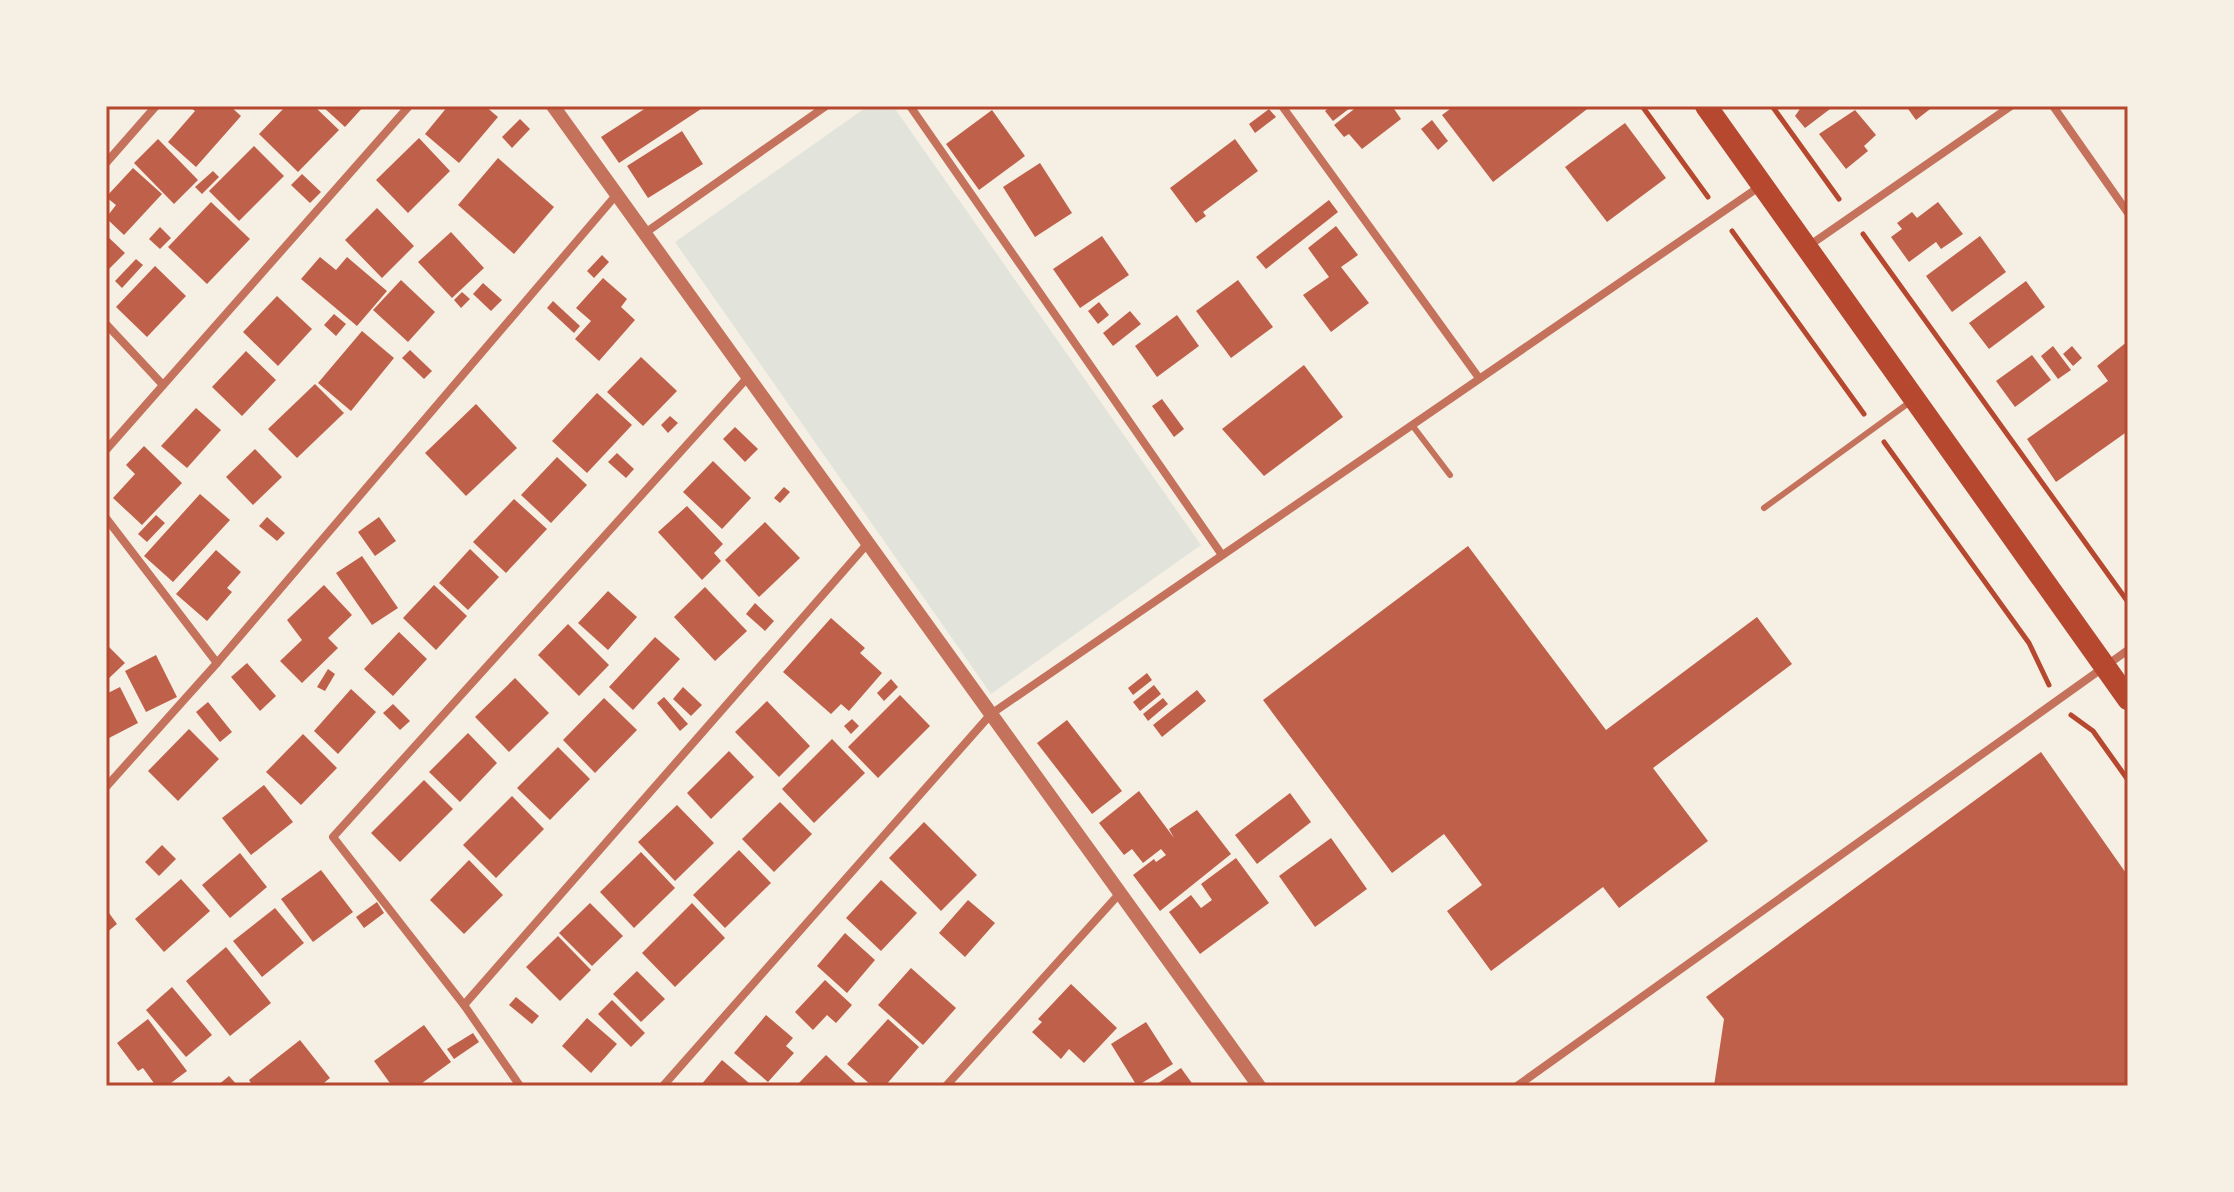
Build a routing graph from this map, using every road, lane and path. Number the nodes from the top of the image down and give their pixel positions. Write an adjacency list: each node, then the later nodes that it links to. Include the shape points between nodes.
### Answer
1 (156, 106): 11 (street)
2 (409, 106): 21 (street)
3 (553, 106): 13 (street)
4 (826, 106): 16 (street)
5 (910, 106): 29 (street)
6 (1282, 106): 20 (street)
7 (1706, 106): 12 (highway)
8 (1772, 106): 15 (path)
9 (2011, 106): 15 (street)
10 (2053, 106): 14 (street)
11 (106, 163)
12 (1763, 185): 17 (highway); 20 (street)
13 (617, 194): 16 (street); 32 (street)
14 (2128, 213)
15 (1851, 217): 17 (street); 30 (path)
16 (645, 233): 19 (street)
17 (1807, 247): 22 (highway)
18 (106, 324): 21 (street)
19 (748, 377): 28 (street); 38 (street, via 333,837)
20 (1479, 378): 23 (street)
21 (163, 385): 24 (street)
22 (1915, 399): 26 (lane); 33 (highway)
23 (1412, 425): 25 (lane); 29 (street)
24 (106, 450)
25 (1450, 475)
26 (1764, 508)
27 (106, 518): 32 (street)
28 (868, 543): 35 (street); 38 (street)
29 (1222, 555): 35 (street)
30 (2128, 602)
31 (2128, 650): 33 (street)
32 (217, 663): 36 (street)
33 (2106, 666): 34 (highway); 43 (street)
34 (2128, 699)
35 (991, 714): 37 (street); 40 (street)
36 (106, 787)
37 (1120, 893): 41 (street); 42 (street)
38 (464, 1005): 39 (street)
39 (520, 1086)
40 (663, 1086)
41 (946, 1086)
42 (1259, 1086)
43 (1517, 1086)

